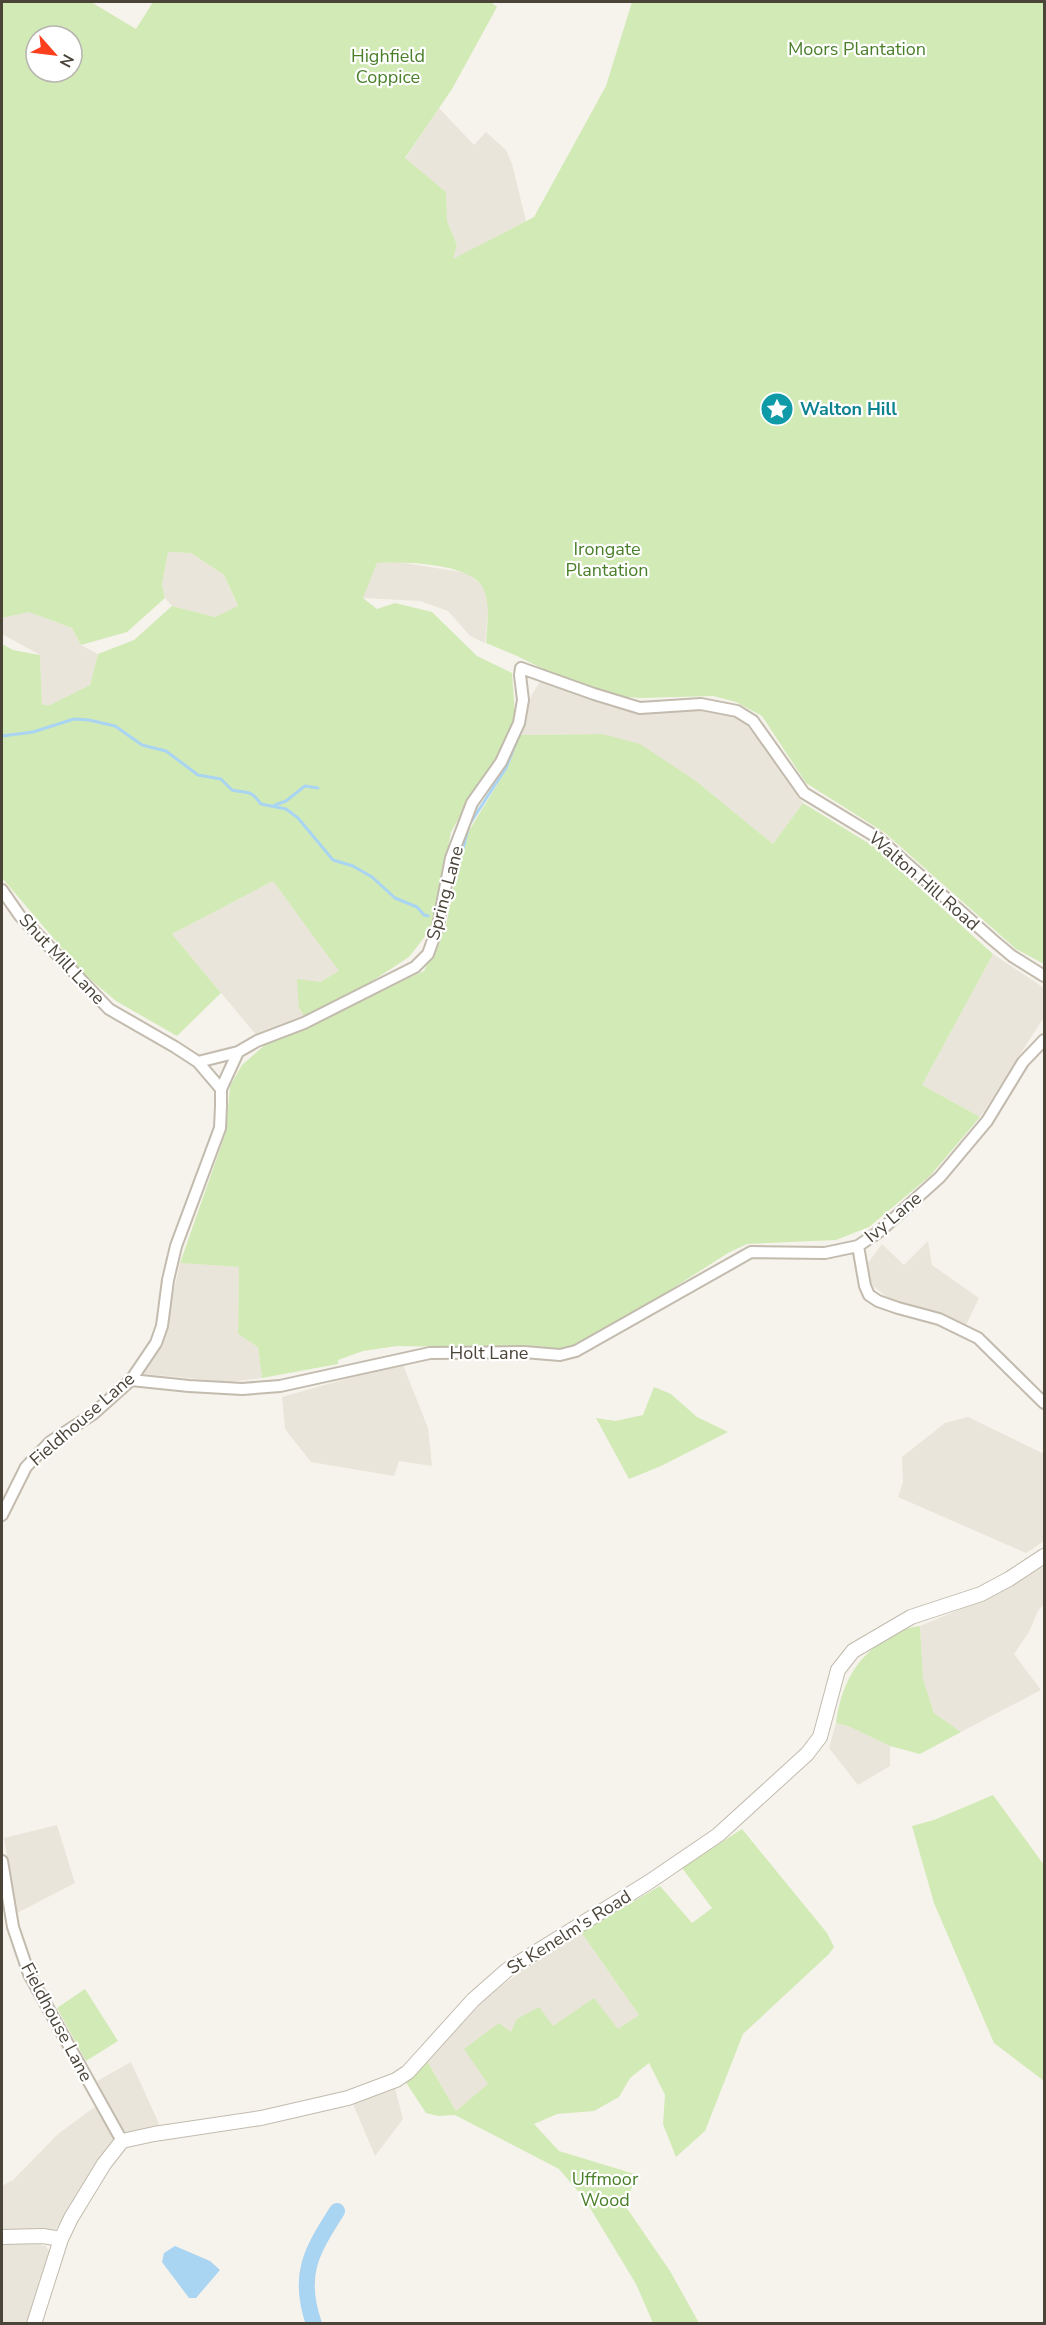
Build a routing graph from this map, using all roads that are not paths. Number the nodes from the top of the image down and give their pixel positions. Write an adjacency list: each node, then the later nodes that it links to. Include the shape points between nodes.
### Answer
1 (521, 668): 3 (street, Walton Hill Road, via 640,708 701,704 745,716 753,721 804,793 878,838 1012,956); 5 (street, Spring Lane, via 523,700 519,723 501,762 472,803 452,858 438,927 428,954 415,967)
2 (2, 890): 6 (street, Shut Mill Lane, via 20,916 109,1009)
3 (1044, 976)
4 (1044, 1040): 8 (street, Ivy Lane, via 1023,1062 987,1121 940,1177)
5 (238, 1052): 6 (street, Spring Lane); 7 (street)
6 (198, 1062): 7 (street, Shut Mill Lane)
7 (218, 1086): 9 (street, Fieldhouse Lane, via 220,1128 176,1246 162,1326 149,1355)
8 (858, 1246): 9 (street, Holt Lane, via 825,1253 751,1252 576,1351 560,1354 430,1353 280,1386 243,1389); 10 (street, Ivy Lane, via 869,1295 939,1319 978,1338)
9 (130, 1380): 11 (street, Fieldhouse Lane, via 93,1414 50,1442 26,1467)
10 (1044, 1403)
11 (2, 1515)
12 (1044, 1556): 14 (street, St Kenelm's Road, via 981,1594 911,1617 853,1651 838,1670 820,1737 807,1754 718,1835 507,1970 396,2080 364,2094 315,2106)
13 (2, 1861): 14 (street, Fieldhouse Lane, via 13,1927 29,1974)
14 (122, 2141): 16 (street, via 85,2194)
15 (2, 2237): 16 (street, via 43,2236)
16 (61, 2240): 17 (street)
17 (34, 2324)

